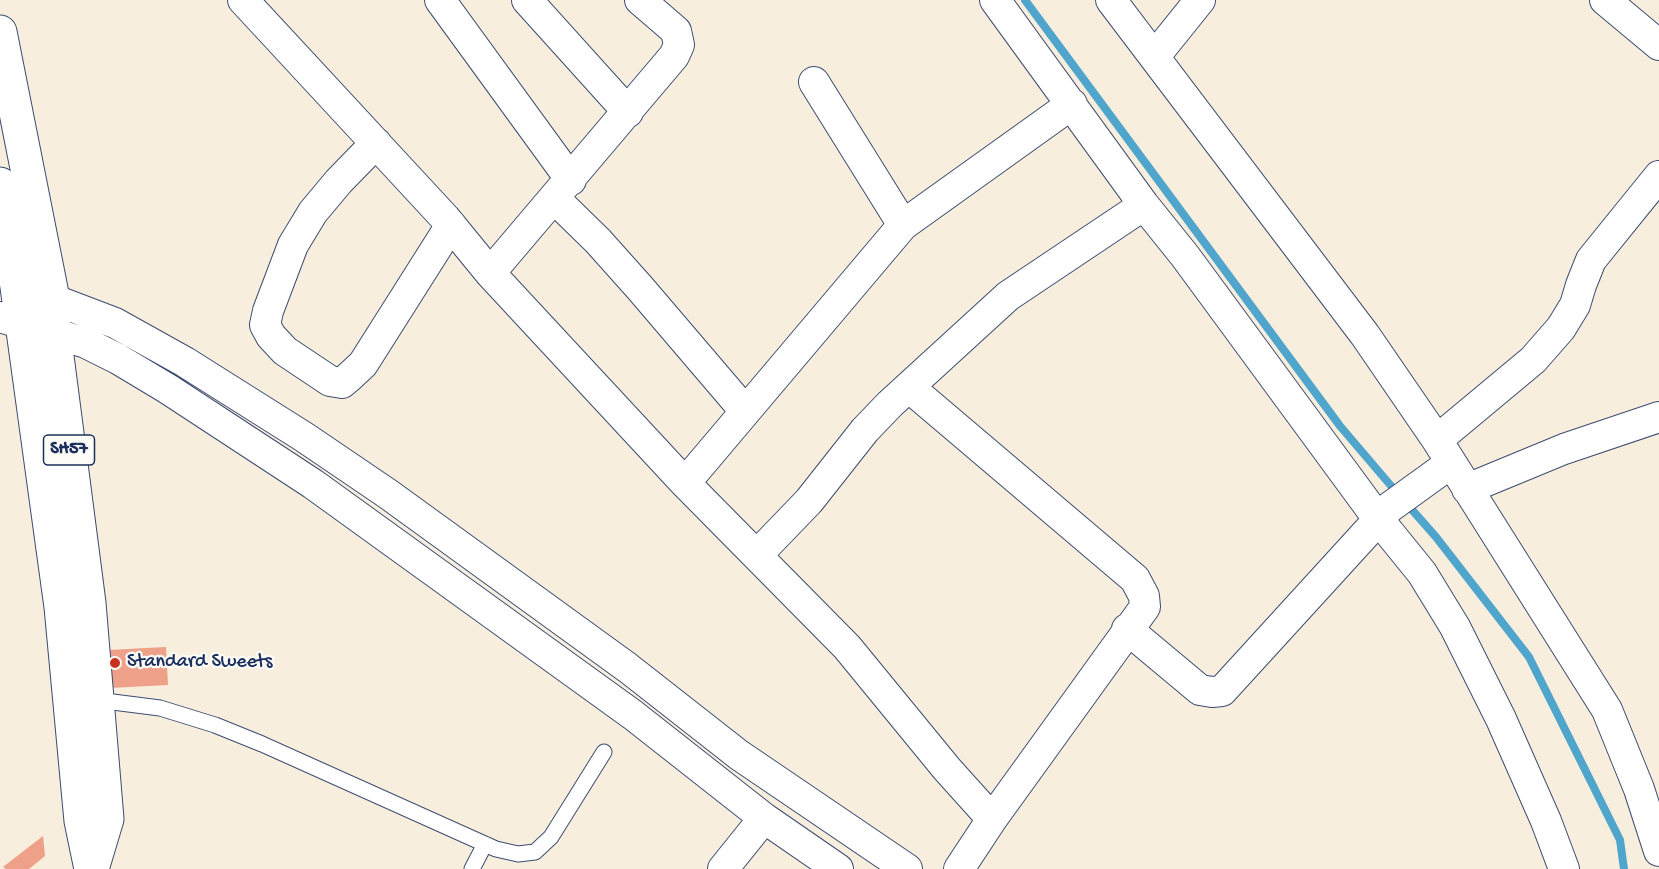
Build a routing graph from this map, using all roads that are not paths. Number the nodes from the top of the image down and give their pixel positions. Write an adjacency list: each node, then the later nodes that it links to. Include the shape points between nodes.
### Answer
1 (243, 0): 15 (street)
2 (440, 0): 18 (street)
3 (526, 0): 14 (street)
4 (640, 0): 14 (street, via 675,31 679,45)
5 (994, 0): 13 (street)
6 (1111, 0): 11 (street)
7 (1200, 0): 11 (street)
8 (1605, 0): 10 (street)
9 (0, 32): 24 (main road, SH57)
10 (1659, 45)
11 (1155, 56): 30 (street, via 1365,334)
12 (814, 82): 21 (street)
13 (1072, 104): 19 (street); 21 (street)
14 (628, 112): 18 (street)
15 (376, 143): 20 (street); 20 (street, via 313,212 293,245 265,325 278,344 330,381 342,383 363,364)
16 (1659, 176): 30 (street, via 1591,260 1575,305 1561,328)
17 (0, 184): 23 (main road, SH57)
18 (563, 189): 22 (street); 28 (street, via 598,241)
19 (1144, 205): 27 (street, via 1008,296); 33 (street)
20 (452, 225): 22 (street)
21 (903, 225): 28 (street)
22 (490, 273): 31 (street)
23 (8, 285): 24 (street); 25 (main road, SH57)
24 (53, 299): 26 (main road, SH57); 36 (street, via 115,323 185,362 388,494)
25 (10, 320): 26 (street); 43 (main road, SH57, via 61,607 81,821)
26 (54, 333): 36 (street, via 86,343 168,389); 37 (main road, SH57)
27 (910, 388): 34 (street, via 865,430 809,501); 35 (street, via 1135,579 1145,607)
28 (745, 411): 31 (street)
29 (1659, 417): 32 (street, via 1564,449)
30 (1442, 459): 32 (street); 33 (street)
31 (685, 483): 34 (street)
32 (1467, 489): 42 (street, via 1607,710)
33 (1385, 514): 35 (street, via 1222,690 1200,690); 49 (street, via 1455,627 1501,719)
34 (757, 555): 40 (street, via 847,647)
35 (1127, 629): 40 (street)
36 (636, 695): 39 (street); 47 (street, via 739,754)
37 (98, 700): 41 (lane, via 160,708 216,725); 43 (main road, SH57, via 107,819)
38 (604, 752): 41 (lane, via 551,837 535,852 518,854)
39 (764, 818): 45 (street); 46 (street)
40 (992, 819): 48 (street)
41 (485, 844): 44 (lane)
42 (1659, 851)
43 (92, 869)
44 (472, 869)
45 (723, 869)
46 (838, 869)
47 (907, 869)
48 (960, 869)
49 (1564, 869)

